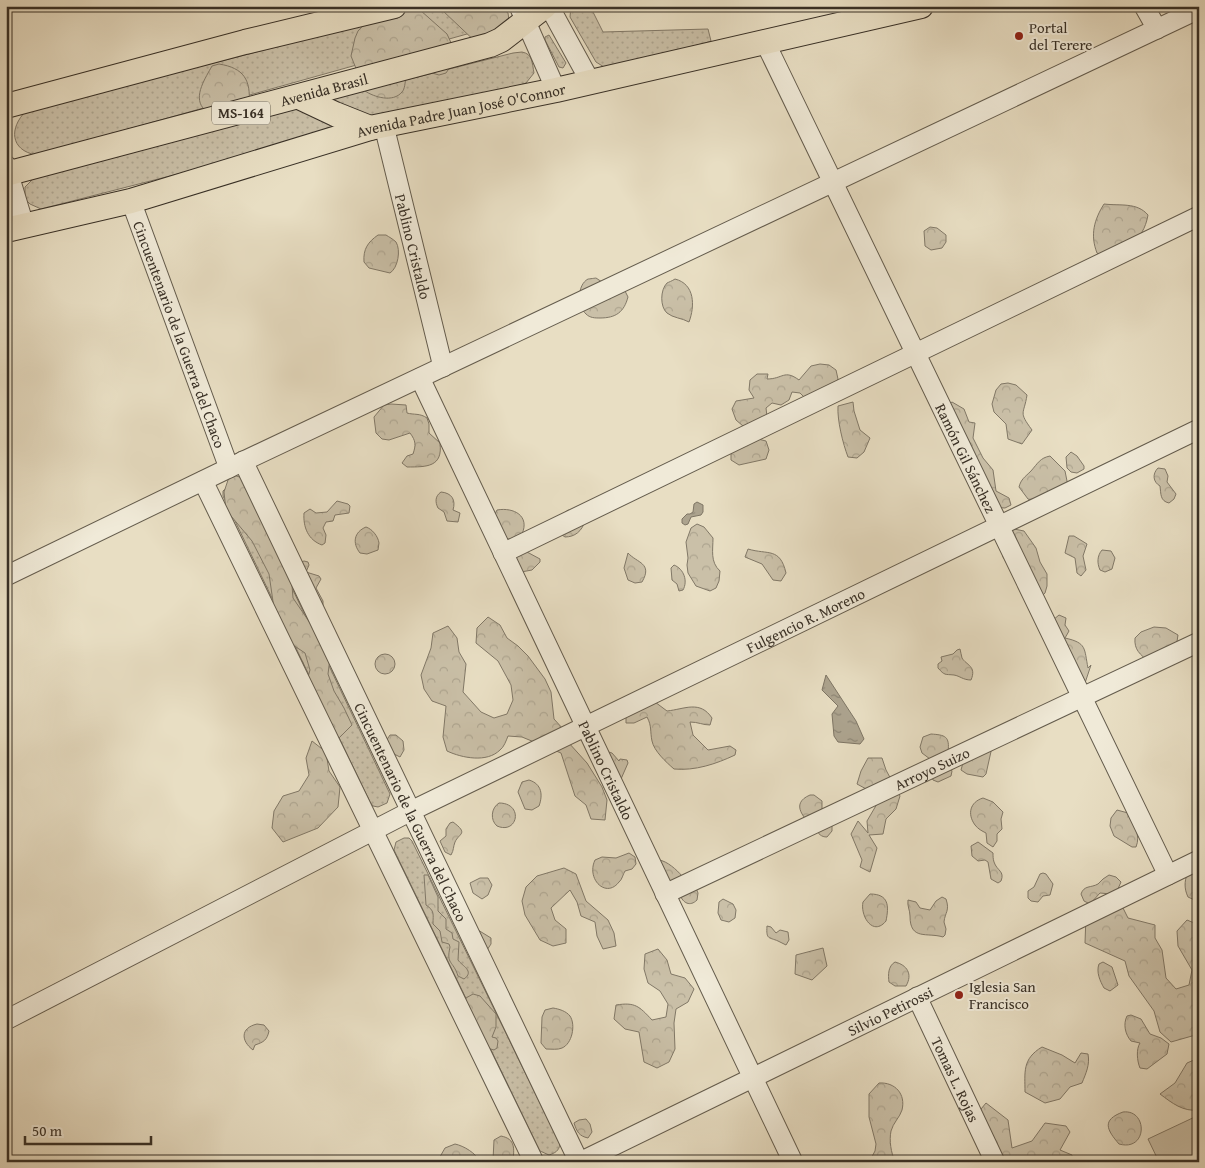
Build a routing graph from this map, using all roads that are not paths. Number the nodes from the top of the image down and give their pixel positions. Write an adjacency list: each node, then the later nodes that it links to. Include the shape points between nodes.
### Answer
1 (394, 6): 13 (main road)
2 (544, 6): 7 (main road, Avenida Brasil / MS-164)
3 (549, 6): 10 (street)
4 (922, 6): 9 (main road, Avenida Padre Juan José O'Connor)
5 (1144, 6): 8 (street)
6 (1199, 9): 8 (street)
7 (523, 14): 11 (street); 12 (main road, Avenida Brasil / MS-164, via 501,40 490,45)
8 (1157, 29): 16 (street)
9 (765, 42): 10 (main road, Avenida Padre Juan José O'Connor); 16 (street, Ramón Gil Sánchez)
10 (591, 83): 11 (main road, Avenida Padre Juan José O'Connor)
11 (556, 90): 14 (main road, Avenida Padre Juan José O'Connor)
12 (300, 97): 14 (main road, via 335,114); 15 (main road, Avenida Brasil / MS-164)
13 (6, 106)
14 (377, 127): 17 (main road, Avenida Padre Juan José O'Connor); 21 (street, Pablino Cristaldo)
15 (7, 171): 19 (street)
16 (833, 182): 20 (street, Ramón Gil Sánchez); 21 (street)
17 (131, 201): 19 (main road, Avenida Padre Juan José O'Connor); 24 (street, Cincuentenario de la Guerra del Chaco)
18 (1199, 216): 20 (street)
19 (15, 227)
20 (915, 353): 26 (street, Ramón Gil Sánchez); 27 (street)
21 (443, 367): 22 (street)
22 (420, 378): 24 (street); 27 (street, Pablino Cristaldo)
23 (1199, 429): 26 (street, Fulgencio R. Moreno)
24 (236, 464): 25 (street); 32 (street, Cincuentenario de la Guerra del Chaco)
25 (204, 481): 28 (street); 33 (street)
26 (999, 526): 30 (street, Ramón Gil Sánchez); 31 (street, Fulgencio R. Moreno)
27 (503, 553): 31 (street, Pablino Cristaldo)
28 (6, 576)
29 (1199, 642): 30 (street, Arroyo Suizo)
30 (1082, 698): 35 (street, Ramón Gil Sánchez); 36 (street, Arroyo Suizo)
31 (585, 726): 32 (street, Fulgencio R. Moreno); 36 (street, Pablino Cristaldo)
32 (411, 810): 33 (street, Fulgencio R. Moreno); 43 (street, Cincuentenario de la Guerra del Chaco)
33 (373, 830): 38 (street, Fulgencio R. Moreno); 42 (street)
34 (1199, 860): 35 (street, Silvio Petirossi)
35 (1168, 875): 37 (street, Silvio Petirossi)
36 (665, 894): 41 (street, Pablino Cristaldo)
37 (917, 997): 41 (street, Silvio Petirossi); 45 (street, Tomas L. Rojas)
38 (32, 1007): 39 (street, Fulgencio R. Moreno); 40 (street)
39 (6, 1020)
40 (6, 1032)
41 (753, 1078): 43 (street, Silvio Petirossi); 44 (street, Pablino Cristaldo)
42 (534, 1162)
43 (580, 1162)
44 (793, 1162)
45 (995, 1162)

